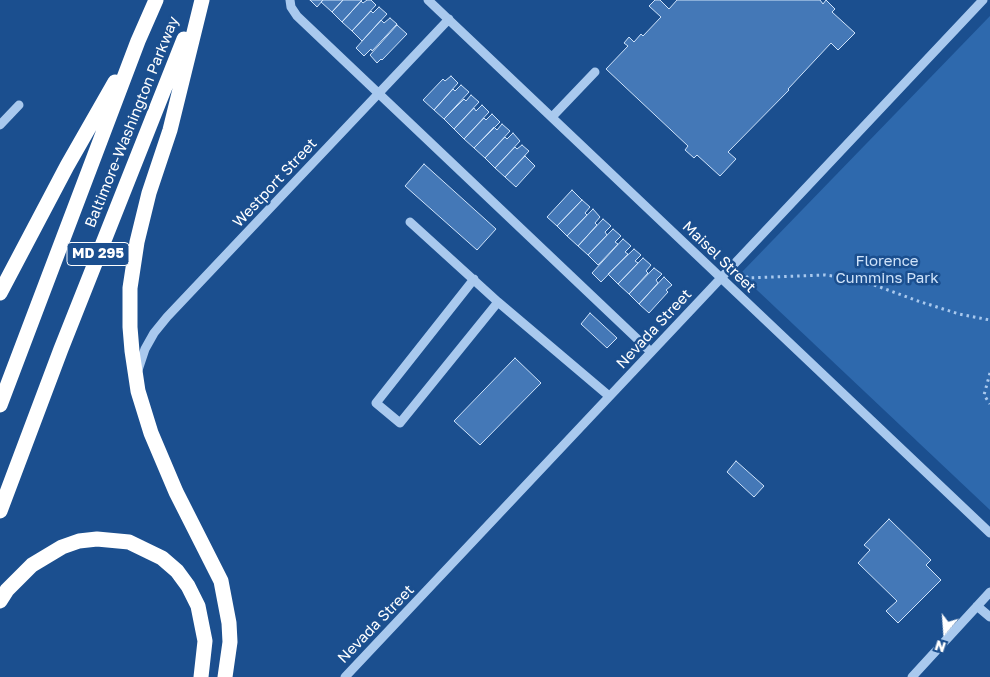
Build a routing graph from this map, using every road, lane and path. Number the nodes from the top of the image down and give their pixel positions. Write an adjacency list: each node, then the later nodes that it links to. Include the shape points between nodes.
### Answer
1 (156, 0): 7 (highway, Baltimore-Washington Parkway / MD 295)
2 (201, 0): 22 (highway, via 170,130 143,217 132,266 130,327); 26 (highway, Baltimore-Washington Parkway / MD 295, via 122,192)
3 (290, 0): 9 (street, via 297,16)
4 (428, 0): 6 (street, Maisel Street)
5 (983, 0): 15 (street, Nevada Street)
6 (448, 19): 9 (street, Westport Street); 11 (street, Maisel Street)
7 (138, 41): 17 (highway); 25 (highway, Baltimore-Washington Parkway / MD 295)
8 (595, 72): 11 (street)
9 (379, 92): 20 (street); 22 (street, Westport Street, via 167,317 154,333)
10 (20, 105): 12 (street)
11 (552, 117): 15 (street, Maisel Street)
12 (0, 126)
13 (410, 222): 16 (street)
14 (746, 276): 19 (path, via 824,275 848,278 918,302)
15 (721, 278): 20 (street, Nevada Street); 27 (street, Maisel Street)
16 (474, 280): 18 (street); 18 (street, via 376,403 400,423)
17 (0, 293)
18 (498, 302): 23 (street)
19 (990, 320)
20 (651, 352): 23 (street, Nevada Street)
21 (990, 373): 24 (path, via 984,395)
22 (136, 375): 33 (highway, via 138,392 162,462 221,581 230,642)
23 (609, 396): 34 (street, Nevada Street)
24 (990, 404)
25 (0, 405)
26 (0, 510)
27 (990, 533)
28 (990, 592): 30 (street)
29 (0, 601): 32 (highway, via 32,564 62,547 97,539 129,542 146,549 178,571 195,599 205,641)
30 (977, 606): 31 (street); 35 (street)
31 (990, 617)
32 (201, 677)
33 (225, 677)
34 (345, 677)
35 (912, 677)

